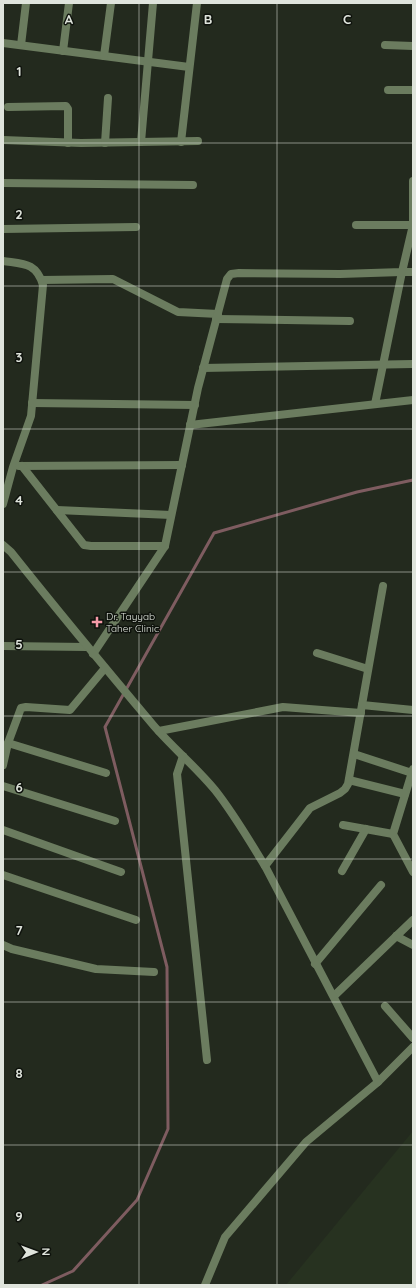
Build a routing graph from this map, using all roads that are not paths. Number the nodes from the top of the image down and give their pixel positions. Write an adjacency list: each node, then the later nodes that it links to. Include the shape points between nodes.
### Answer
1 (26, 3): 7 (street)
2 (69, 3): 10 (street)
3 (111, 3): 11 (street)
4 (152, 3): 12 (street)
5 (197, 3): 13 (street)
6 (3, 43): 7 (street)
7 (20, 45): 10 (street)
8 (385, 45): 9 (street)
9 (413, 46)
10 (63, 51): 11 (street)
11 (104, 56): 12 (street)
12 (147, 62): 13 (street); 20 (street)
13 (189, 67): 21 (street)
14 (388, 90): 15 (street)
15 (413, 90)
16 (108, 98): 23 (street)
17 (8, 107): 22 (street, via 66,106)
18 (3, 140): 22 (street)
19 (198, 141): 21 (street)
20 (141, 142): 21 (street); 23 (street)
21 (181, 142)
22 (68, 143): 23 (street)
23 (105, 143)
24 (413, 181): 28 (street)
25 (3, 183): 26 (street)
26 (193, 185)
27 (356, 225): 28 (street)
28 (413, 225): 32 (street)
29 (136, 226): 30 (street)
30 (3, 229)
31 (3, 261): 34 (street, via 35,268)
32 (402, 272): 33 (street); 35 (street, via 231,274 227,279); 37 (street)
33 (413, 272)
34 (42, 280): 35 (street, via 113,279 178,312); 41 (street)
35 (217, 316): 36 (street); 39 (street)
36 (350, 321)
37 (383, 364): 38 (street); 39 (street); 43 (street)
38 (413, 364)
39 (204, 368): 42 (street)
40 (413, 400): 43 (street)
41 (32, 403): 42 (street); 45 (street)
42 (195, 404): 44 (street)
43 (375, 404): 44 (street)
44 (190, 425): 46 (street)
45 (18, 466): 46 (street); 47 (street); 48 (street)
46 (182, 466): 49 (street)
47 (3, 504)
48 (57, 510): 49 (street); 51 (street, via 87,546)
49 (171, 515): 51 (street)
50 (3, 545): 54 (street)
51 (165, 546): 56 (street)
52 (383, 586): 58 (street)
53 (3, 646): 54 (street)
54 (87, 647): 56 (street)
55 (317, 653): 58 (street)
56 (93, 654): 57 (street)
57 (105, 668): 61 (street); 62 (street, via 70,710 22,708)
58 (368, 669): 59 (street)
59 (361, 709): 60 (street); 61 (street, via 283,707); 64 (street)
60 (413, 710)
61 (159, 731): 65 (street)
62 (8, 744): 63 (street); 68 (street)
63 (4, 753): 66 (street)
64 (354, 754): 67 (street); 69 (street)
65 (183, 756): 77 (street, via 226,805); 94 (street, via 177,774)
66 (3, 765)
67 (412, 771): 71 (street)
68 (106, 773)
69 (349, 780): 71 (street); 77 (street, via 345,790 310,808)
70 (3, 786): 72 (street)
71 (405, 794): 76 (street)
72 (115, 821)
73 (344, 825): 74 (street)
74 (366, 829): 76 (street); 78 (street)
75 (3, 830): 79 (street)
76 (393, 834): 80 (street)
77 (265, 866): 88 (street)
78 (342, 871)
79 (121, 872)
80 (413, 872)
81 (3, 875): 83 (street)
82 (381, 885): 88 (street)
83 (136, 920)
84 (413, 920): 85 (street)
85 (396, 936): 86 (street); 90 (street)
86 (413, 945)
87 (3, 946): 89 (street, via 96,969)
88 (315, 964): 90 (street)
89 (154, 972)
90 (334, 996): 95 (street)
91 (385, 1006): 92 (street)
92 (413, 1038)
93 (413, 1046): 95 (street)
94 (207, 1060)
95 (378, 1082): 96 (street, via 306,1142 225,1237)
96 (205, 1285)

